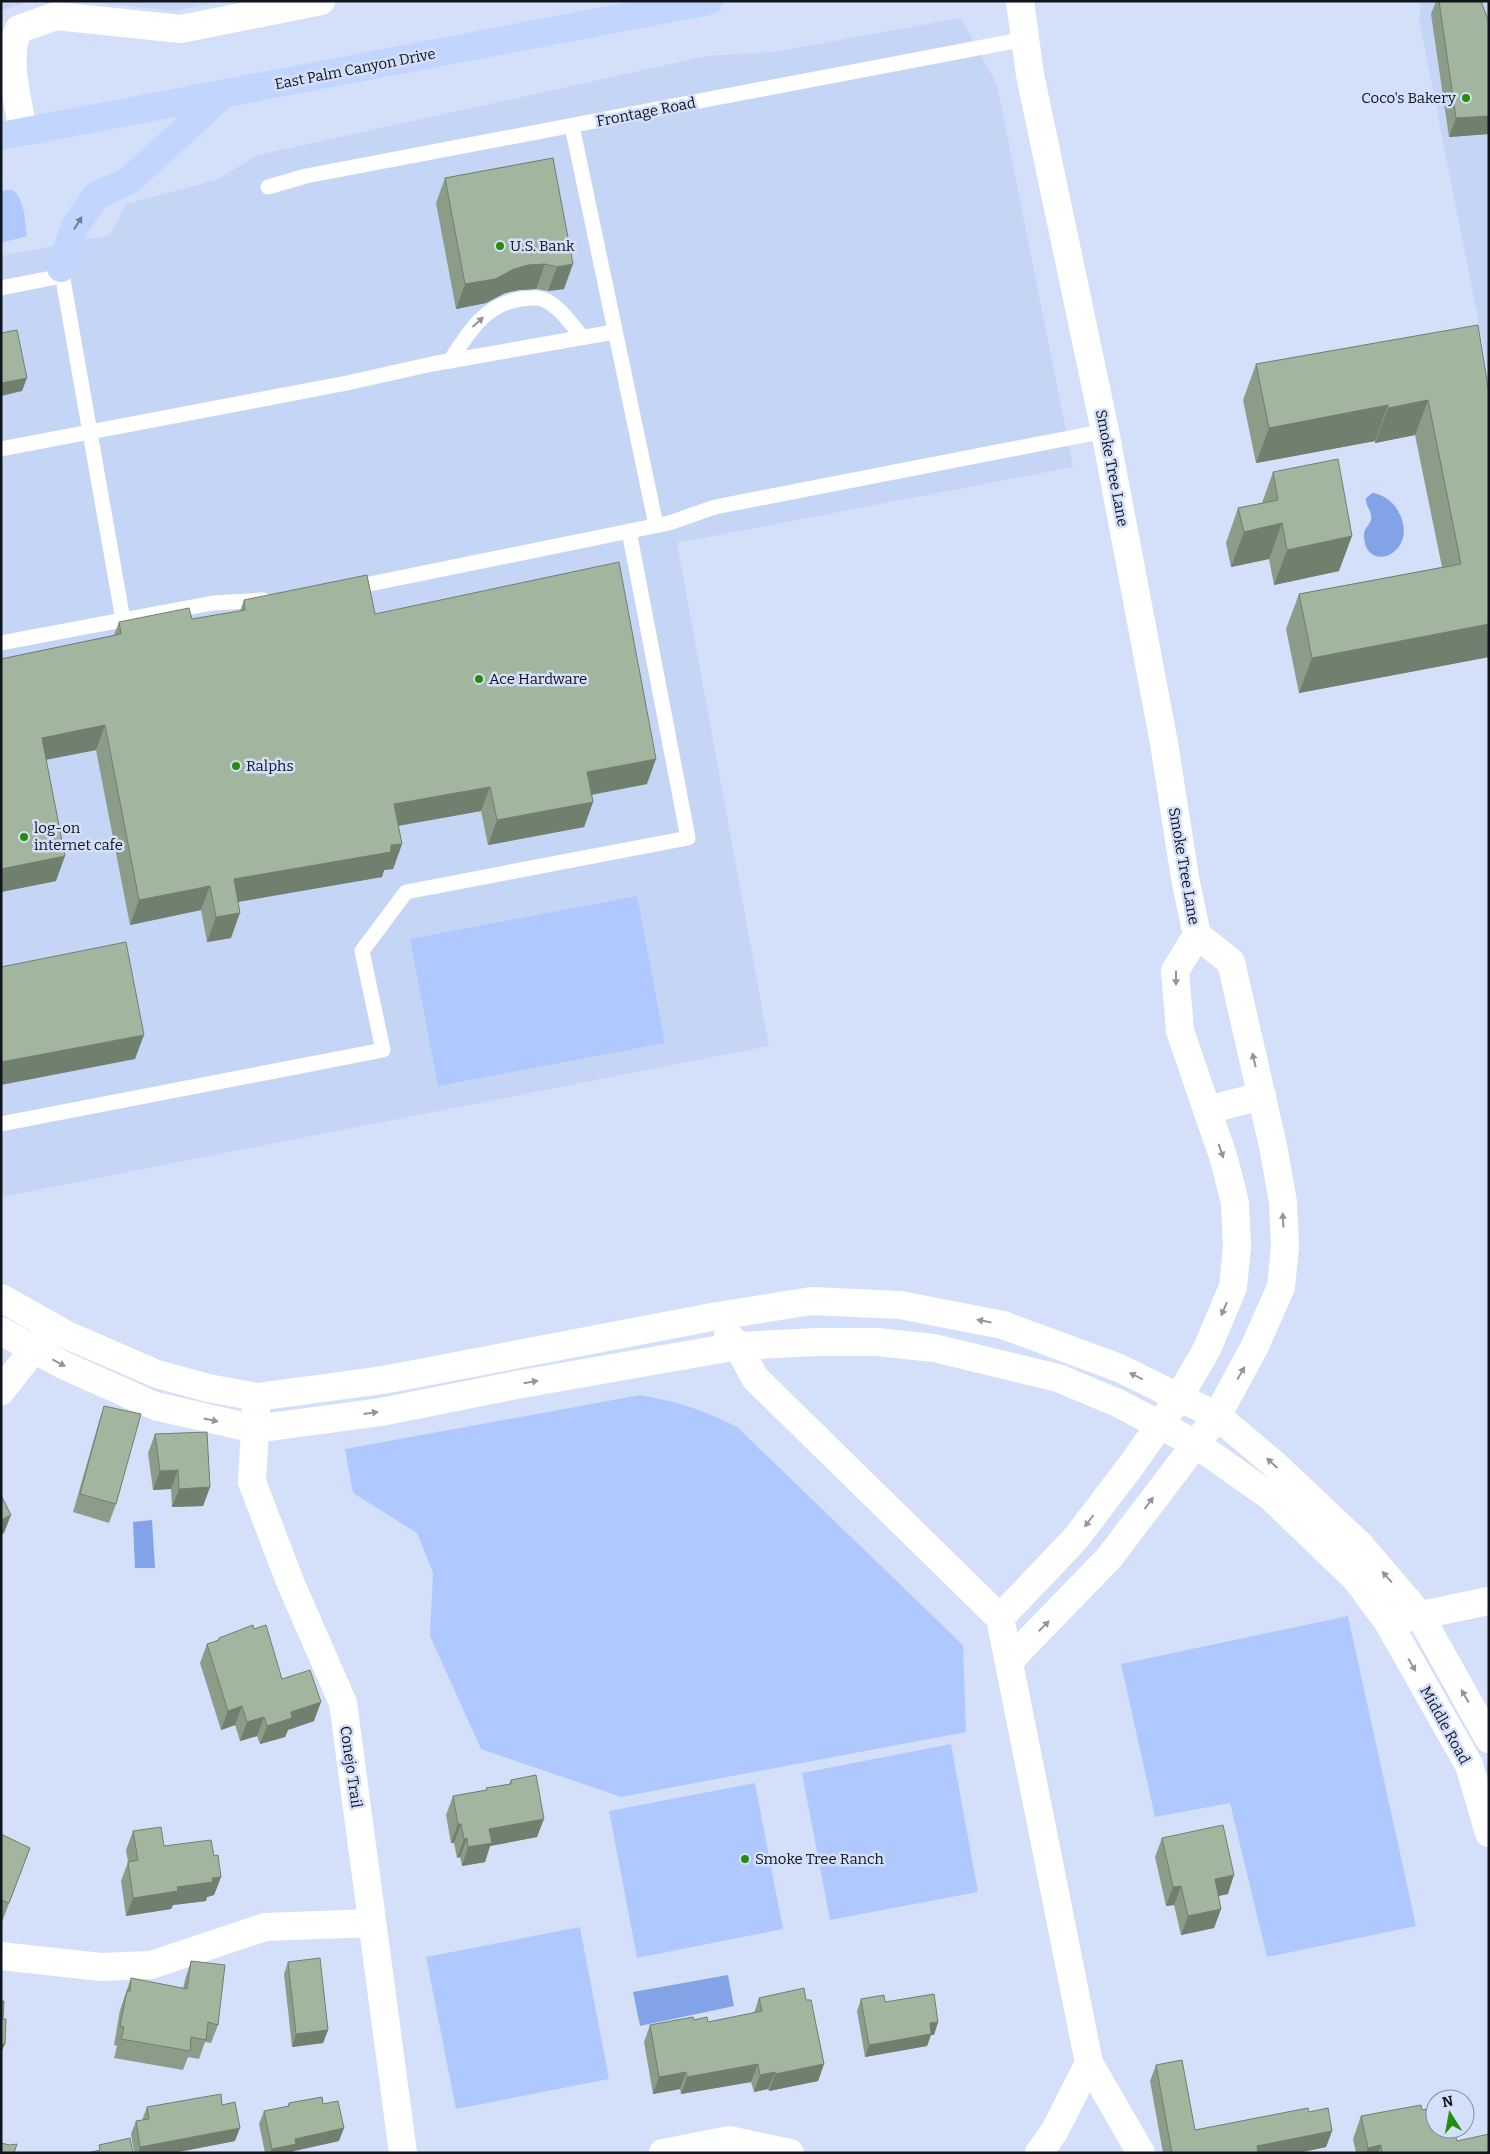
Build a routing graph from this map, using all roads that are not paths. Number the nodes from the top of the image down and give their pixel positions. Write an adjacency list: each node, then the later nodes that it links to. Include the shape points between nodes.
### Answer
1 (321, 1): 7 (street, via 182,29 56,16 20,29 14,38 12,62)
2 (709, 1): 5 (main road, East Palm Canyon Drive)
3 (1020, 1): 4 (street, Smoke Tree Lane)
4 (1025, 39): 6 (lane, Frontage Road); 15 (street, Smoke Tree Lane)
5 (223, 94): 7 (main road, East Palm Canyon Drive); 9 (main road, one-way to 5, via 75,226 96,196 130,180)
6 (572, 126): 8 (lane, Frontage Road, via 306,176); 11 (lane)
7 (12, 134)
8 (268, 187)
9 (62, 272): 10 (lane); 14 (lane)
10 (1, 288)
11 (614, 332): 12 (lane); 17 (lane)
12 (582, 337): 13 (lane); 13 (lane, one-way to 12, via 472,328 492,310 510,301 539,297 553,304)
13 (450, 361): 14 (lane)
14 (90, 431): 16 (lane); 21 (lane)
15 (1105, 431): 17 (lane, via 715,507); 23 (street, Smoke Tree Lane)
16 (1, 449)
17 (656, 525): 18 (lane)
18 (629, 531): 19 (lane); 26 (lane, via 688,838 406,892 362,951 384,1050)
19 (338, 590)
20 (281, 599): 21 (lane, via 213,603)
21 (123, 620): 22 (lane)
22 (1, 643)
23 (1197, 935): 24 (street, Smoke Tree Lane, one-way to 23, via 1231,962); 25 (street, Smoke Tree Lane, one-way to 25, via 1175,971 1180,1031)
24 (1262, 1096): 25 (street); 36 (street, Smoke Tree Lane, one-way to 24, via 1254,1348 1281,1287 1285,1247 1283,1202)
25 (1207, 1110): 35 (street, Smoke Tree Lane, one-way to 35, via 1235,1202 1233,1287 1207,1349)
26 (1, 1124)
27 (1, 1298): 29 (street, Middle Road)
28 (712, 1317): 31 (street); 34 (street, Middle Road, via 383,1380); 35 (street, Middle Road, one-way to 28, via 1119,1368 1003,1325 900,1306 812,1301)
29 (51, 1326): 32 (street); 34 (street, Middle Road, via 157,1374)
30 (1, 1331): 32 (street)
31 (738, 1346): 37 (street, Middle Road, via 877,1342 934,1348 1058,1378); 38 (street, Middle Road, one-way to 31, via 381,1412); 42 (street, via 755,1378)
32 (35, 1350): 33 (street); 38 (street, one-way to 38, via 156,1406)
33 (1, 1391)
34 (257, 1397): 38 (street, Conejo Trail)
35 (1179, 1397): 36 (street, Middle Road); 37 (street, Smoke Tree Lane)
36 (1217, 1416): 39 (street, Smoke Tree Lane); 41 (street, Middle Road, one-way to 36, via 1360,1545 1273,1463)
37 (1160, 1424): 39 (street, Middle Road); 42 (street, Smoke Tree Lane, one-way to 42, via 1076,1538)
38 (255, 1429): 47 (street, Conejo Trail, via 252,1482 290,1584 343,1703)
39 (1196, 1444): 43 (street, Middle Road, via 1272,1497 1356,1579); 44 (street, Smoke Tree Lane, one-way to 39, via 1109,1558)
40 (1489, 1601): 41 (street)
41 (1419, 1614): 43 (street); 45 (street, Middle Road, one-way to 41)
42 (1000, 1618): 44 (street)
43 (1388, 1622): 46 (street, Middle Road, one-way to 46, via 1469,1765)
44 (1009, 1661): 49 (street)
45 (1489, 1739)
46 (1489, 1833)
47 (372, 1923): 48 (street, via 264,1927 150,1965 101,1966); 50 (street, Conejo Trail)
48 (1, 1956)
49 (1089, 2063): 53 (street); 54 (street)
50 (403, 2153)
51 (663, 2153): 52 (street, via 730,2140)
52 (790, 2153)
53 (1040, 2153)
54 (1141, 2153)

